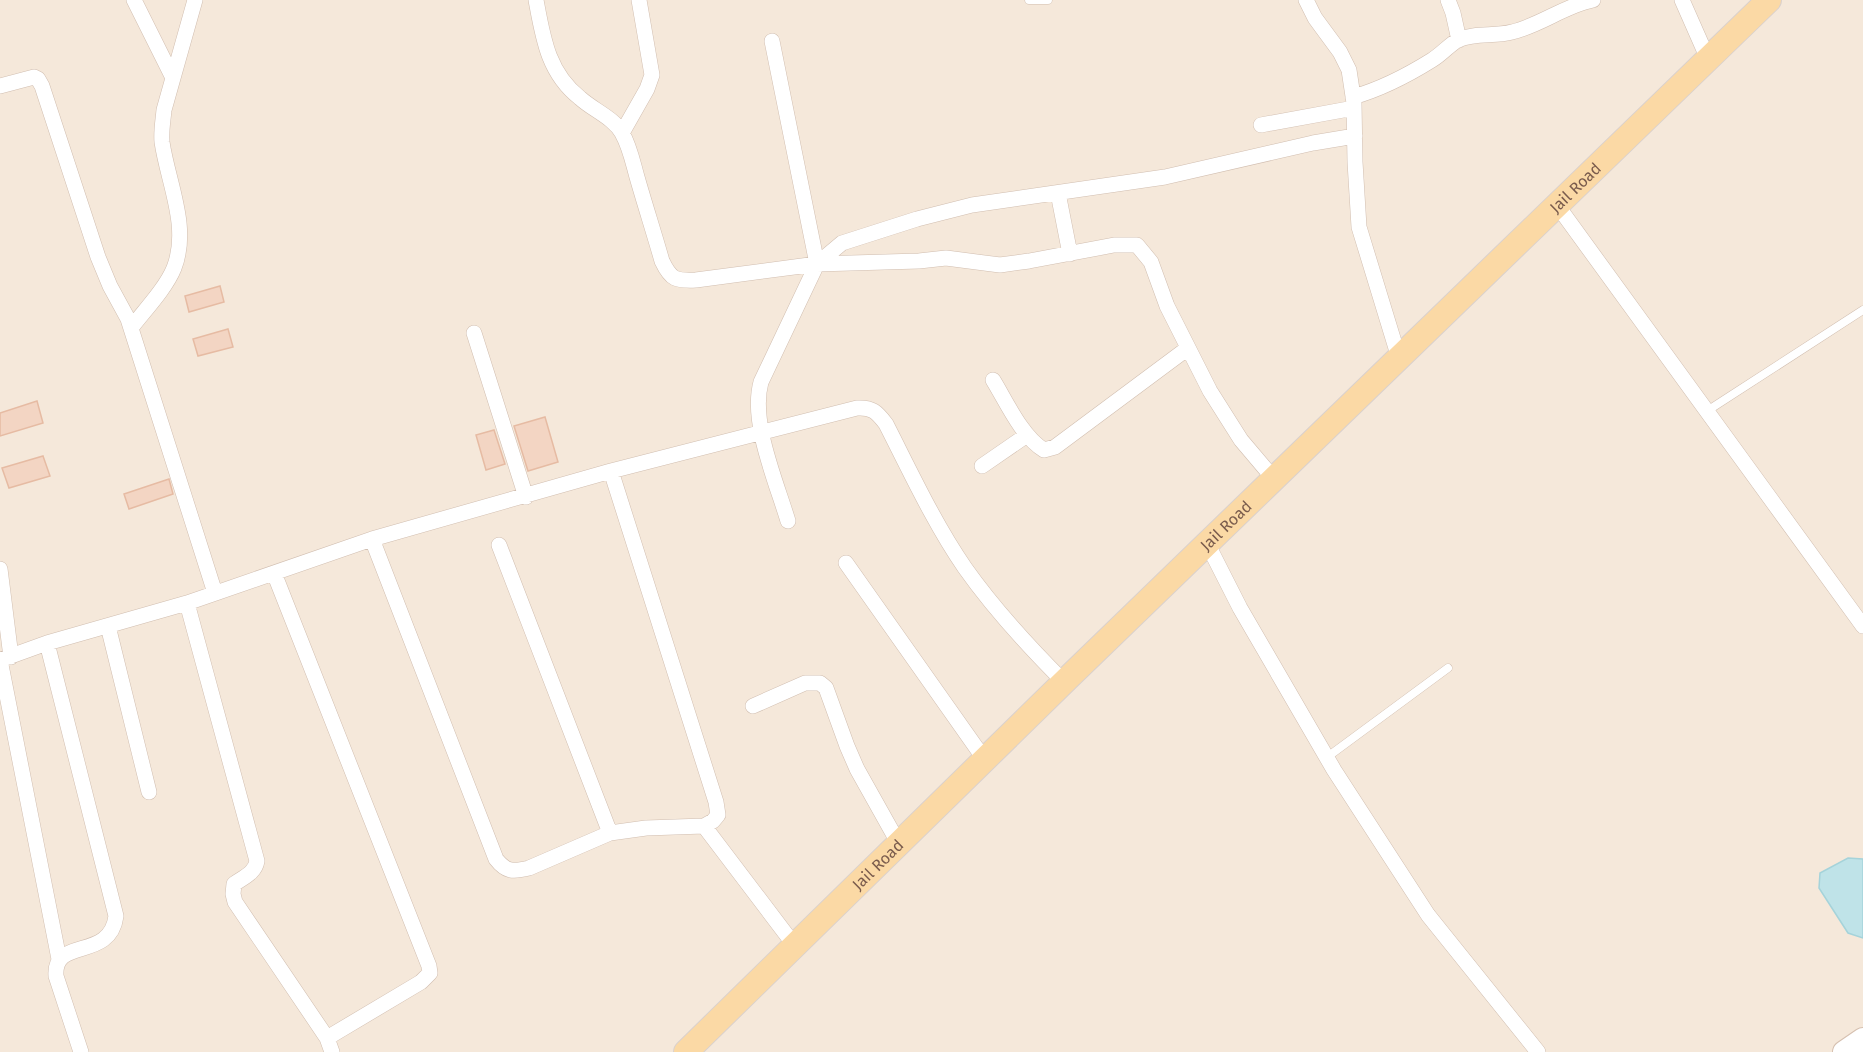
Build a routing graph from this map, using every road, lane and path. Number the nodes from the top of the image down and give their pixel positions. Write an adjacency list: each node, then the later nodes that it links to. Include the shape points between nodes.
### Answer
1 (134, 0): 15 (street)
2 (195, 0): 15 (street)
3 (536, 0): 19 (street, via 555,72)
4 (639, 0): 19 (street, via 652,75)
5 (1029, 0): 6 (lane)
6 (1048, 0)
7 (1306, 0): 17 (street, via 1349,70)
8 (1448, 0): 12 (street)
9 (1593, 0): 12 (street, via 1565,8 1511,33)
10 (1682, 0): 14 (street)
11 (1769, 0): 14 (main road, Jail Road)
12 (1459, 40): 17 (street, via 1430,62)
13 (772, 41): 24 (street)
14 (1708, 59): 22 (main road, Jail Road)
15 (173, 78): 26 (street, via 164,110 162,140 177,207 178,257 173,271)
16 (0, 85): 26 (street, via 29,78 40,81 98,257)
17 (1354, 103): 18 (street); 20 (street)
18 (1261, 125)
19 (622, 133): 24 (street, via 668,274 680,280 696,280)
20 (1355, 136): 21 (street, via 1165,177); 29 (street, via 1359,226)
21 (1058, 193): 23 (street); 24 (street, via 972,204 926,216 842,243)
22 (1557, 205): 29 (main road, Jail Road); 31 (street)
23 (1070, 254): 24 (street, via 1000,265 946,258); 28 (street, via 1114,245 1137,245 1151,262)
24 (817, 264): 32 (street, via 761,382)
25 (1863, 310): 31 (lane)
26 (131, 328): 45 (street)
27 (474, 333): 37 (street)
28 (1188, 348): 33 (street, via 1055,447 1044,450); 36 (street, via 1231,426)
29 (1399, 358): 36 (main road, Jail Road)
30 (993, 380): 33 (street)
31 (1707, 411): 48 (street)
32 (761, 432): 35 (street); 38 (street); 52 (street, via 857,408 869,407 878,413 938,525 966,568 1028,645)
33 (1027, 435): 34 (street)
34 (982, 466)
35 (611, 471): 37 (street); 57 (street, via 716,802 718,814)
36 (1274, 479): 40 (main road, Jail Road)
37 (526, 497): 39 (street)
38 (788, 520)
39 (372, 539): 44 (street); 58 (street, via 496,859 503,868 529,868)
40 (1207, 543): 52 (main road, Jail Road); 54 (street)
41 (499, 545): 58 (street)
42 (846, 563): 55 (street)
43 (0, 568): 50 (street)
44 (274, 573): 45 (street); 63 (street, via 430,973)
45 (215, 593): 46 (street)
46 (187, 603): 47 (street); 63 (street, via 257,861 252,872 234,884 235,902)
47 (108, 626): 49 (street); 56 (street)
48 (1863, 626)
49 (47, 644): 50 (street); 61 (street, via 116,916 110,936)
50 (4, 659): 61 (street)
51 (1448, 668): 54 (lane)
52 (1064, 682): 55 (main road, Jail Road)
53 (753, 706): 59 (street, via 805,682 820,683 826,688 857,769)
54 (1326, 758): 66 (street, via 1428,915)
55 (985, 760): 59 (main road, Jail Road)
56 (149, 792)
57 (704, 826): 58 (street); 60 (street)
58 (610, 833)
59 (899, 844): 60 (main road, Jail Road)
60 (795, 946): 65 (main road, Jail Road)
61 (59, 959): 64 (street, via 56,976)
62 (1863, 1039): 67 (street)
63 (330, 1045)
64 (81, 1052)
65 (686, 1052)
66 (1538, 1052)
67 (1844, 1052)

